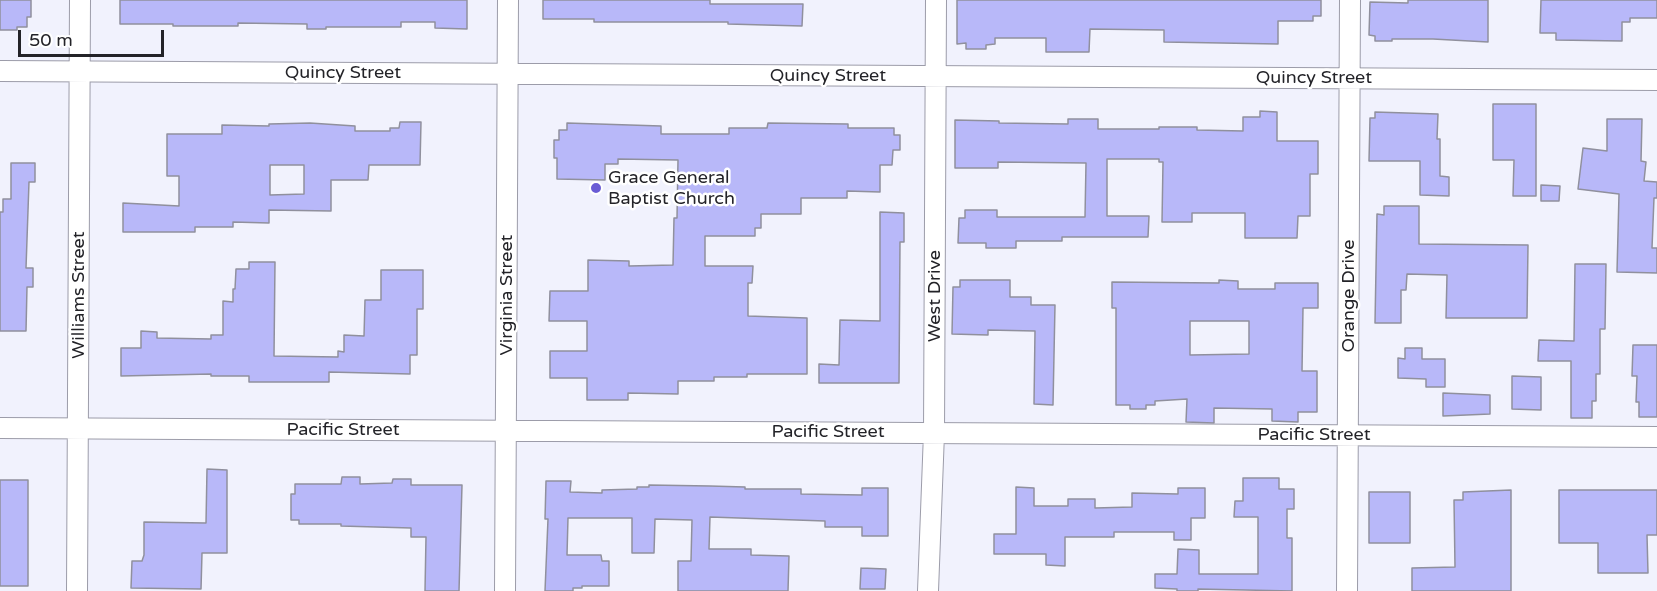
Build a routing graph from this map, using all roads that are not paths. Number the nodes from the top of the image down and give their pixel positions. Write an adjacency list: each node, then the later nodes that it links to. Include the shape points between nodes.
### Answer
1 (80, 0): 6 (street, Williams Street)
2 (508, 0): 7 (street, Virginia Street)
3 (936, 0): 8 (street, West Drive)
4 (1350, 0): 9 (street, Orange Drive)
5 (0, 71): 6 (street, Quincy Street)
6 (80, 71): 7 (street, Quincy Street); 12 (street, Williams Street)
7 (508, 74): 8 (street, Quincy Street); 13 (street, Virginia Street)
8 (936, 76): 9 (street, Quincy Street); 14 (street, West Drive)
9 (1350, 79): 10 (street, Quincy Street); 15 (street, Orange Drive)
10 (1657, 80)
11 (0, 428): 12 (street, Pacific Street)
12 (78, 428): 13 (street, Pacific Street); 17 (street, Williams Street)
13 (506, 431): 14 (street, Pacific Street); 18 (street, Virginia Street)
14 (934, 433): 15 (street, Pacific Street); 19 (street, West Drive)
15 (1348, 435): 16 (street, Pacific Street); 20 (street, Orange Drive)
16 (1657, 437)
17 (77, 591)
18 (505, 591)
19 (928, 591)
20 (1347, 591)

